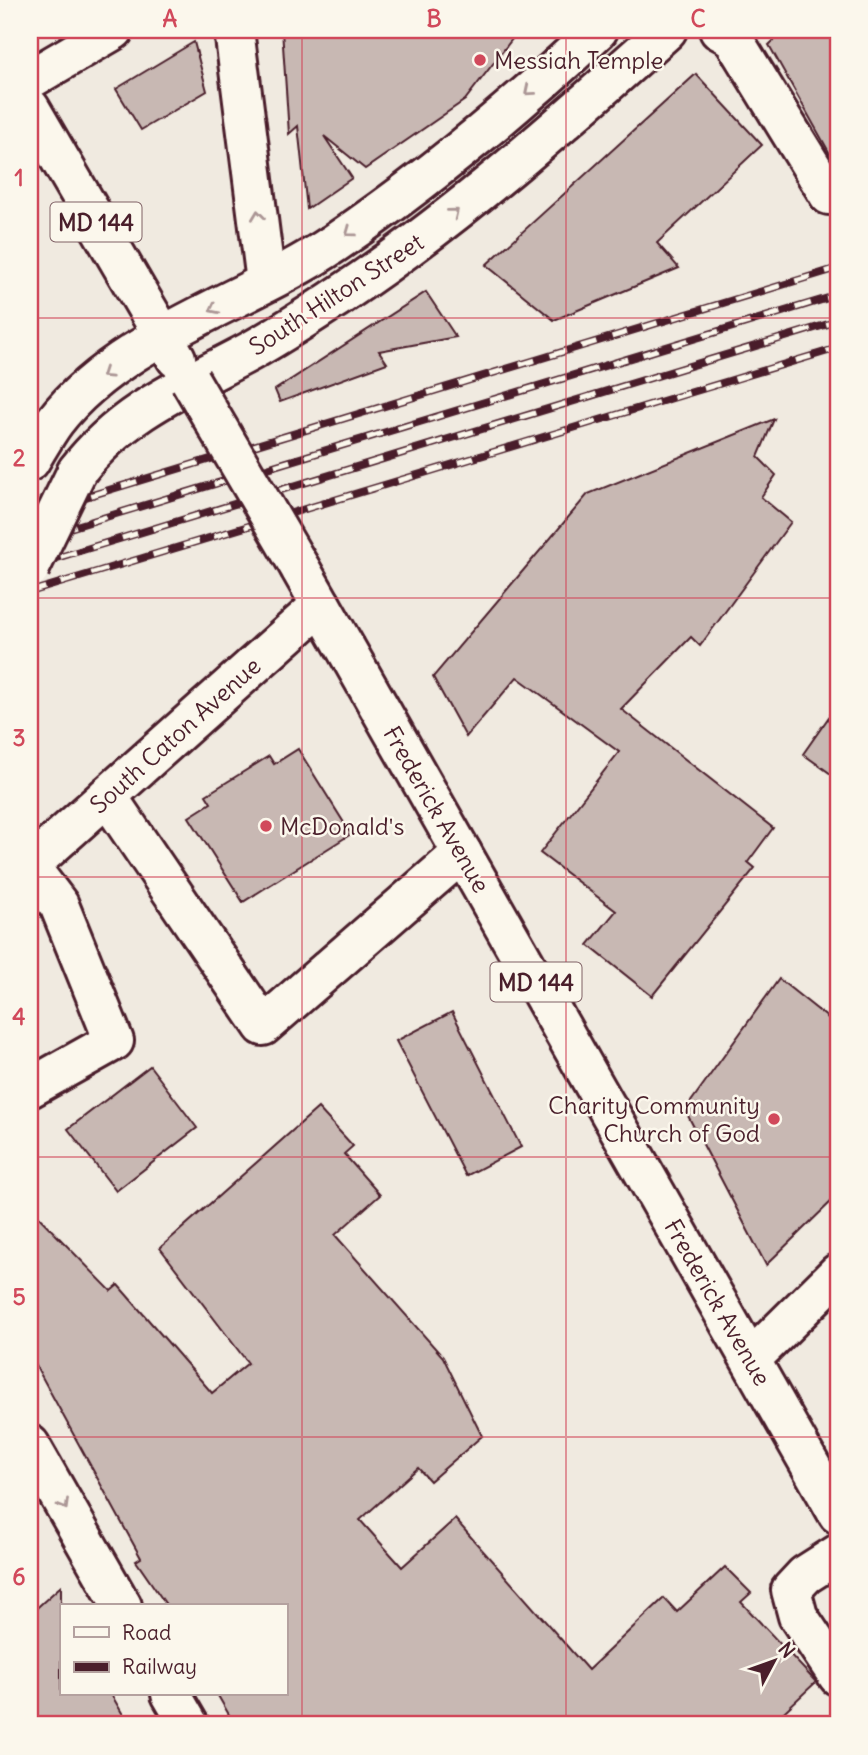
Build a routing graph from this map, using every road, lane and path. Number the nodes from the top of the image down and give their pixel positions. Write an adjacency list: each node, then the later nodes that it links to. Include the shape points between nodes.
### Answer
1 (114, 30): 6 (main road)
2 (234, 30): 9 (main road, one-way to 2)
3 (598, 30): 9 (main road, South Hilton Street, one-way to 9, via 430,173 334,244)
4 (667, 30): 11 (main road, South Hilton Street, one-way to 4, via 249,352 425,237)
5 (719, 30): 8 (main road, via 732,37 829,195)
6 (30, 79)
7 (30, 108): 10 (main road, Frederick Avenue / MD 144)
8 (838, 193)
9 (266, 282): 10 (main road, South Hilton Street, one-way to 10)
10 (163, 335): 11 (main road, Frederick Avenue / MD 144); 12 (main road, South Hilton Street, one-way to 12, via 90,385 55,420)
11 (190, 380): 13 (main road, South Hilton Street, bridge, via 111,431 77,471); 14 (main road, Frederick Avenue / MD 144, bridge)
12 (30, 461)
13 (30, 568)
14 (321, 605): 15 (main road, South Caton Avenue); 16 (main road, Frederick Avenue / MD 144)
15 (107, 796): 16 (main road, via 263,1026); 17 (main road, South Caton Avenue)
16 (462, 853): 20 (main road, Frederick Avenue / MD 144)
17 (30, 866): 18 (main road, via 59,905 114,1041)
18 (30, 1088)
19 (838, 1273): 20 (main road)
20 (751, 1359): 22 (main road, Frederick Avenue / MD 144)
21 (30, 1445): 24 (main road, one-way to 24)
22 (838, 1514)
23 (838, 1554): 25 (main road, via 791,1590 798,1616)
24 (121, 1604)
25 (838, 1676)
26 (173, 1696): 27 (main road)
27 (189, 1725)

